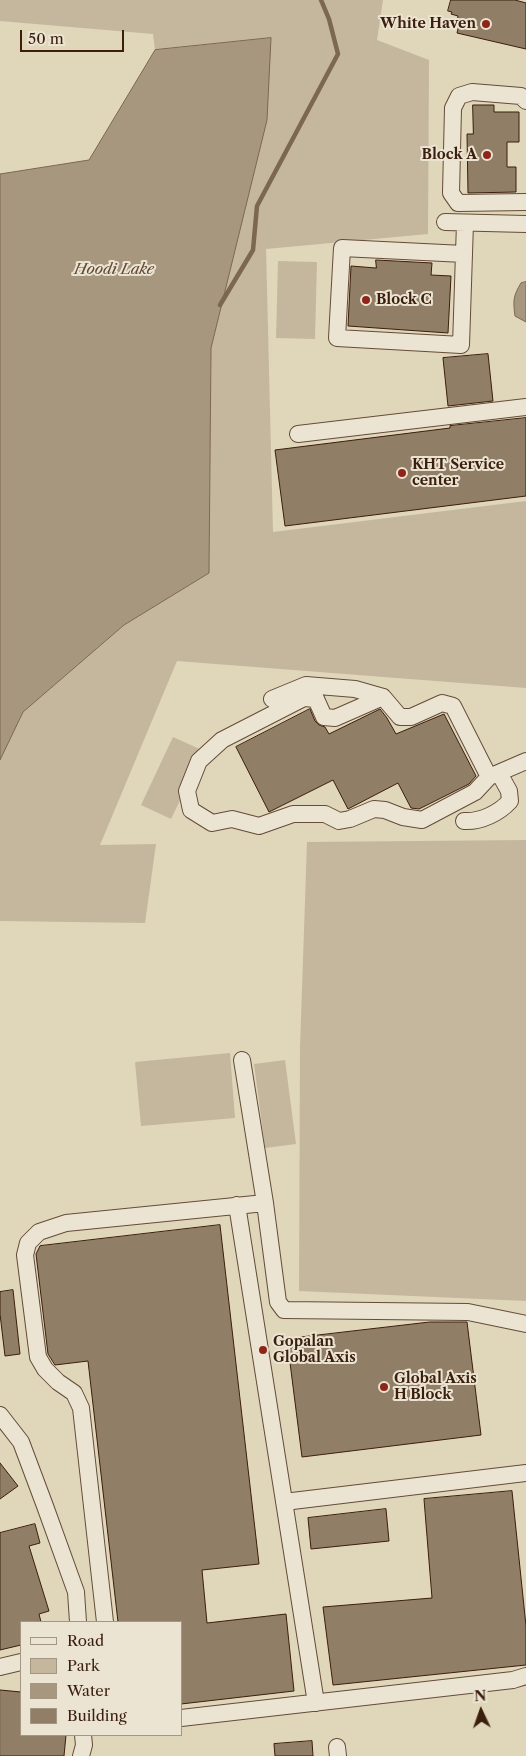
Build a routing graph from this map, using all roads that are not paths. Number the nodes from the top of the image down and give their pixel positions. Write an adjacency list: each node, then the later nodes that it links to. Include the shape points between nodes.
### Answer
1 (526, 101): 2 (street, via 521,96 472,92 459,96 454,108 451,193 458,203)
2 (526, 202)
3 (444, 222): 4 (street)
4 (465, 223): 5 (street); 6 (street)
5 (526, 224)
6 (464, 254): 6 (street, via 461,345 337,338 342,248)
7 (526, 407): 8 (street)
8 (298, 434)
9 (383, 697): 10 (street, via 355,689 306,686); 12 (street, via 400,717 411,717 442,703 453,706); 12 (street, via 335,718 324,717 316,700 304,698 222,740 199,761 187,791 191,810 212,823 232,819 259,826 293,814 325,814 339,821 374,809 422,820 475,792)
10 (272, 700)
11 (526, 760): 12 (street)
12 (494, 775): 13 (street, via 509,790 510,801 503,809 475,822)
13 (464, 821)
14 (242, 1060): 15 (street)
15 (265, 1203): 16 (street); 17 (street, via 278,1302 284,1310 468,1312)
16 (237, 1205): 20 (street); 22 (street, via 66,1223 39,1232 28,1243 26,1255 38,1356 45,1369 74,1393 81,1408)
17 (526, 1324)
18 (0, 1415): 21 (street, via 21,1442 76,1592)
19 (526, 1473): 20 (street)
20 (284, 1502): 26 (street)
21 (78, 1621)
22 (105, 1621)
23 (20, 1662): 24 (street)
24 (0, 1666)
25 (526, 1676): 26 (street)
26 (316, 1703): 27 (street)
27 (182, 1718)
28 (83, 1736): 29 (street)
29 (81, 1756)

